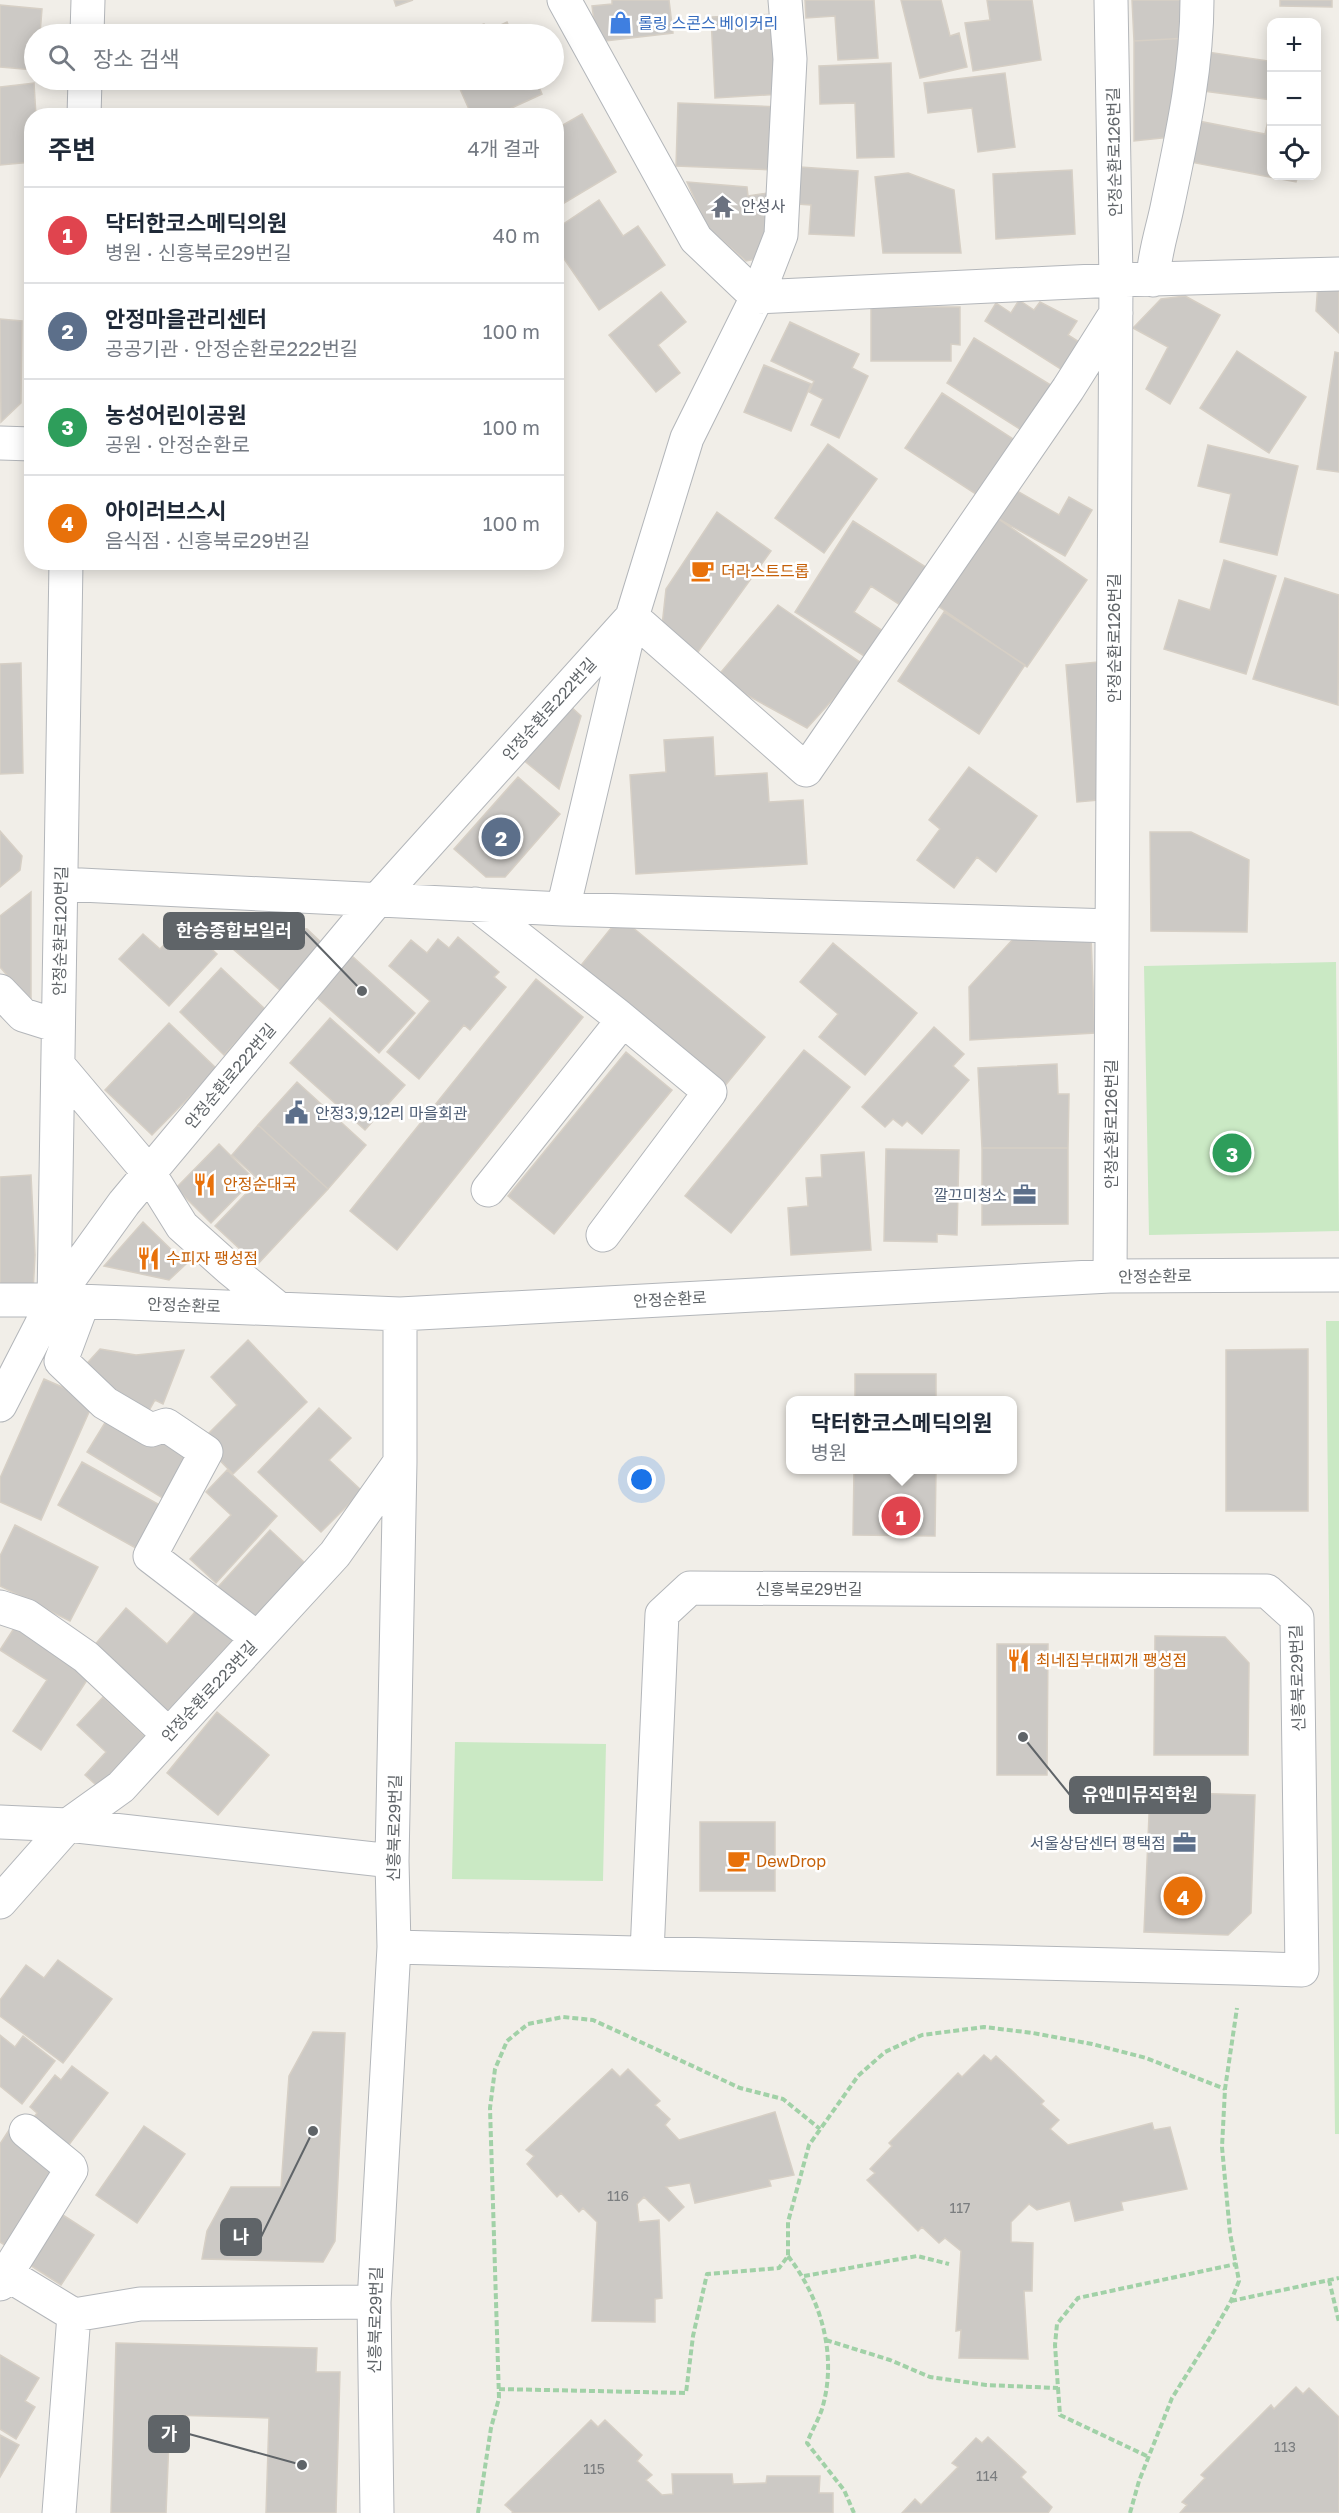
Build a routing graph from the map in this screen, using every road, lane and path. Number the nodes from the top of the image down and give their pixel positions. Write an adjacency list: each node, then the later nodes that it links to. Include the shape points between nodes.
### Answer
1 (88, 0): 6 (street)
2 (564, 0): 12 (street, via 696,239)
3 (785, 0): 12 (street, 안정순환로222번길, via 790,59 781,235)
4 (1111, 0): 10 (street, 안정순환로126번길)
5 (1197, 0): 11 (street, via 1192,81 1154,262)
6 (87, 24)
7 (85, 90): 8 (street)
8 (84, 108)
9 (1339, 274): 11 (street)
10 (1116, 280): 11 (street); 12 (street); 13 (street, 안정순환로126번길)
11 (1154, 280)
12 (757, 297): 17 (street, 안정순환로222번길, via 687,438)
13 (1116, 313): 17 (street, via 806,770); 22 (street, 안정순환로126번길)
14 (0, 443): 15 (street)
15 (24, 444)
16 (66, 570): 18 (street, 안정순환로120번길)
17 (632, 617): 19 (street, 안정순환로222번길); 21 (street)
18 (60, 884): 19 (street); 25 (street, 안정순환로120번길)
19 (378, 899): 20 (street); 27 (street, 안정순환로222번길)
20 (476, 904): 21 (street); 24 (street)
21 (562, 909): 22 (street)
22 (1112, 926): 31 (street, 안정순환로126번길)
23 (0, 991): 25 (street, via 23,1015)
24 (623, 1020): 28 (street); 29 (street, via 710,1092)
25 (58, 1026): 26 (street, 안정순환로120번길)
26 (58, 1065): 27 (street); 33 (street, 안정순환로120번길)
27 (149, 1173): 33 (street, 안정순환로222번길, via 124,1203); 34 (street, via 182,1226)
28 (488, 1190)
29 (603, 1235)
30 (1339, 1275): 31 (street, 안정순환로)
31 (1110, 1276): 35 (street, 안정순환로)
32 (0, 1300): 33 (street, 안정순환로)
33 (69, 1301): 34 (street, 안정순환로); 36 (street); 39 (street, via 61,1361 105,1403 151,1430 166,1425 206,1452 150,1556)
34 (279, 1309): 35 (street, 안정순환로)
35 (400, 1314): 37 (street, 신흥북로29번길)
36 (0, 1405)
37 (400, 1462): 39 (street, 안정순환로223번길, via 335,1554); 43 (street, 신흥북로29번길)
38 (0, 1607): 40 (street, via 27,1616 86,1657)
39 (257, 1638): 40 (street, 안정순환로223번길)
40 (168, 1735): 42 (street, 안정순환로223번길, via 121,1786)
41 (0, 1822): 42 (street)
42 (68, 1826): 43 (street); 44 (street, 안정순환로223번길)
43 (392, 1861): 45 (street, 신흥북로29번길)
44 (0, 1902)
45 (394, 1947): 46 (street, 신흥북로29번길); 59 (street, 신흥북로29번길)
46 (647, 1953): 47 (street, 신흥북로29번길); 47 (street, 신흥북로29번길, via 662,1614 690,1588 1267,1591 1298,1618 1302,1970)
47 (1239, 1968): 48 (path, via 1235,2033)
48 (1225, 2089): 49 (path, via 1146,2058 1034,2033 984,2027 922,2035 885,2052 858,2076); 53 (path, via 1222,2147)
49 (820, 2129): 51 (path, via 809,2145 788,2222); 64 (path, via 783,2099 740,2088 592,2020 563,2017 528,2024 514,2035 507,2041 495,2069 490,2108)
50 (26, 2131): 54 (street, via 71,2170)
51 (788, 2256): 55 (path); 64 (path, via 779,2268 707,2274 693,2336 686,2393)
52 (949, 2264): 55 (path, via 917,2256)
53 (1236, 2264): 58 (path, via 1239,2281); 63 (path, via 1078,2298 1057,2324)
54 (2, 2276): 60 (street)
55 (804, 2276): 62 (path, via 820,2311)
56 (1339, 2278): 57 (path)
57 (1329, 2280): 58 (path); 61 (path)
58 (1231, 2301): 65 (path, via 1173,2398)
59 (374, 2302): 60 (street, via 140,2304); 67 (street, 신흥북로29번길)
60 (74, 2315): 66 (street)
61 (1339, 2322)
62 (825, 2340): 63 (path, via 930,2377 986,2385); 69 (path, via 825,2393 807,2444 844,2490)
63 (1058, 2388): 65 (path, via 1060,2415)
64 (499, 2389): 68 (path)
65 (1149, 2457): 70 (path)
66 (59, 2513)
67 (377, 2513)
68 (478, 2513)
69 (854, 2513)
70 (1130, 2513)

